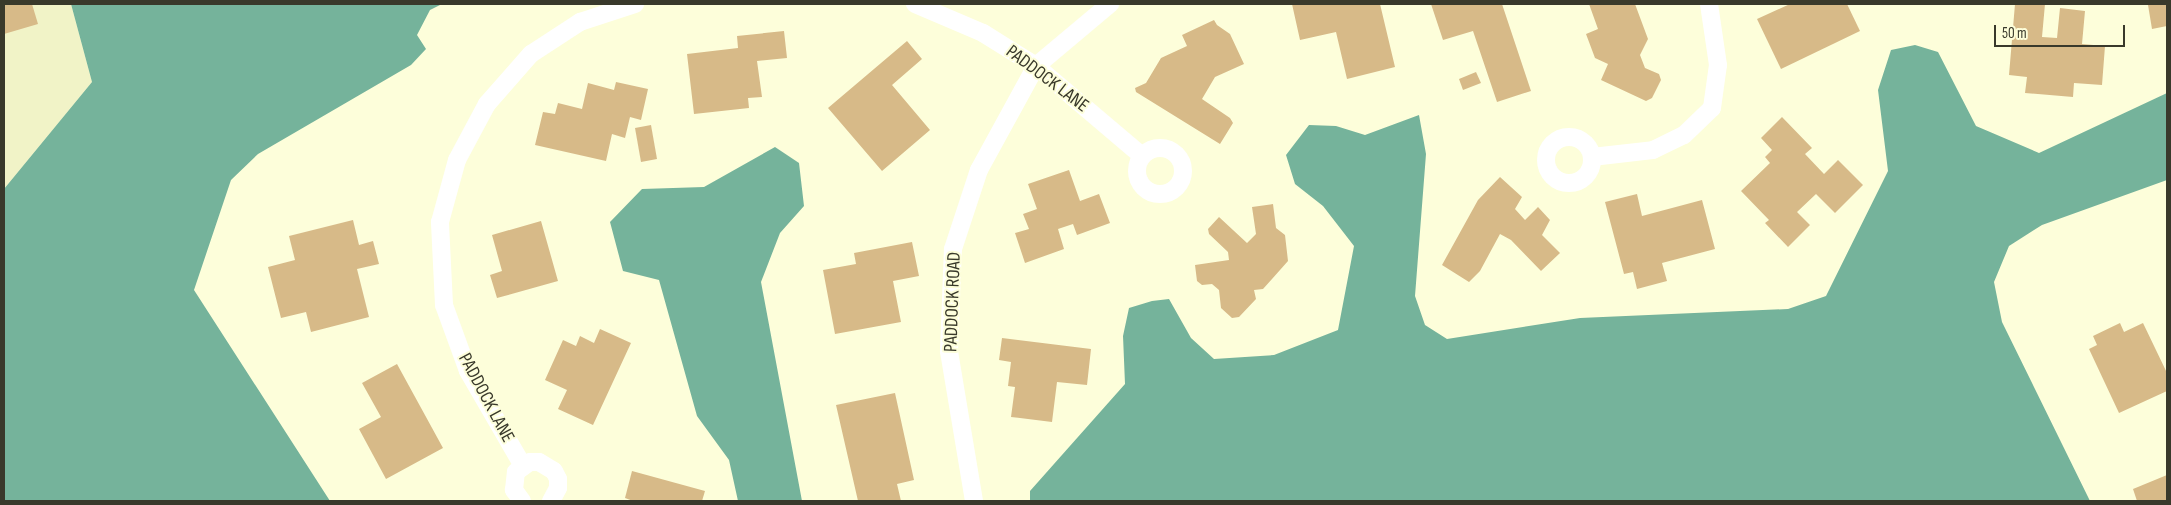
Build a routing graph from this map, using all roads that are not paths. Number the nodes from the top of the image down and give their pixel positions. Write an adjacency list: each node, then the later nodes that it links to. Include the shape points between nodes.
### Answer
1 (635, 4): 8 (street, PADDOCK LANE, via 580,22 525,61 487,104 457,160 440,222 444,305 468,371)
2 (915, 4): 5 (street, PADDOCK LANE, via 983,33)
3 (1110, 4): 5 (street, PADDOCK ROAD)
4 (1709, 4): 7 (street, via 1718,65 1712,108 1684,135 1653,150)
5 (1036, 66): 6 (street, PADDOCK LANE); 11 (street, PADDOCK ROAD, via 979,170 953,249 949,351)
6 (1142, 156)
7 (1592, 157)
8 (523, 466): 9 (street, via 513,481 514,490); 10 (street, via 539,462 554,471 558,488)
9 (522, 501)
10 (551, 501)
11 (974, 501)

